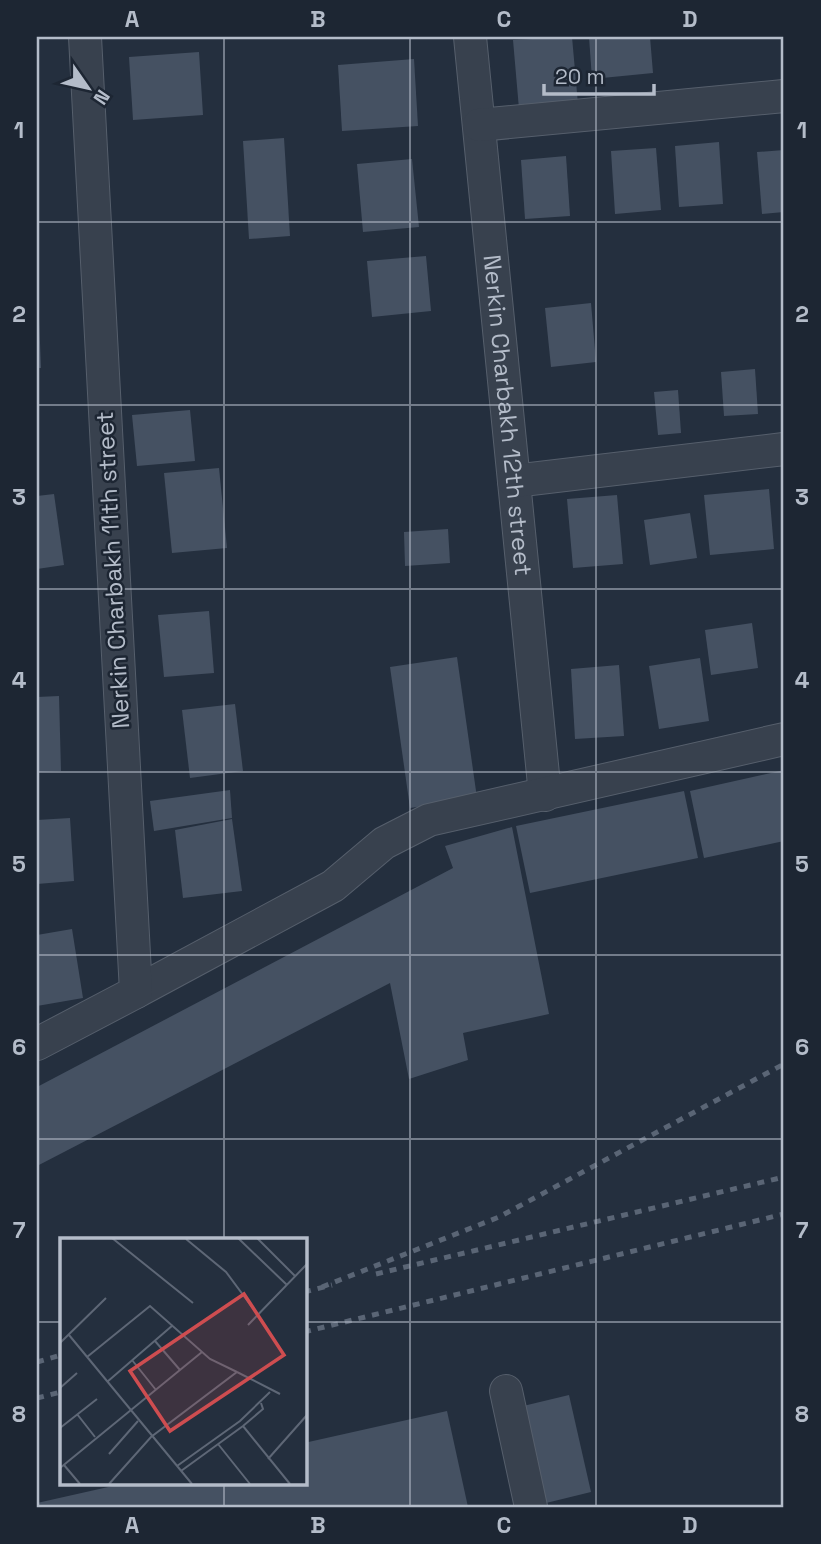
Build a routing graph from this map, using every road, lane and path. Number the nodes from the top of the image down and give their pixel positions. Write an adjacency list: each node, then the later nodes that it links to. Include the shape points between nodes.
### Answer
1 (85, 37): 9 (street, Nerkin Charbakh 11th street)
2 (470, 37): 4 (street, Nerkin Charbakh 12th street)
3 (784, 96): 4 (street)
4 (479, 125): 6 (street, Nerkin Charbakh 12th street)
5 (784, 449): 6 (street)
6 (514, 481): 8 (street, Nerkin Charbakh 12th street)
7 (784, 739): 8 (street)
8 (545, 794): 9 (street, via 429,820 384,844 333,886)
9 (136, 992): 10 (street)
10 (37, 1044)
11 (506, 1391): 12 (street)
12 (531, 1507)

